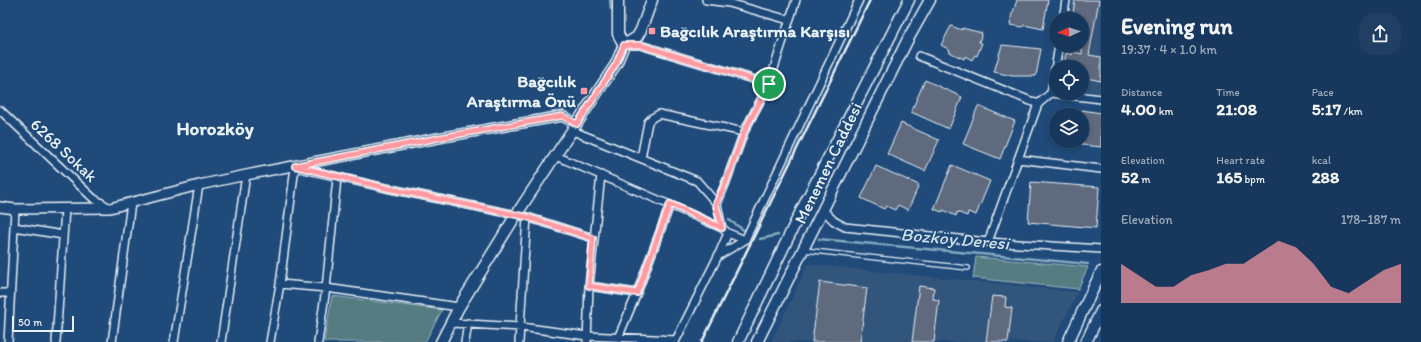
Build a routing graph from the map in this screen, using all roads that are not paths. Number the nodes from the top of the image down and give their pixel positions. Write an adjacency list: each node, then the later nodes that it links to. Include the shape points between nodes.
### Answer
1 (618, 0): 11 (main road, via 618,34)
2 (652, 0): 11 (main road, via 641,30)
3 (706, 0): 10 (street, via 729,3)
4 (796, 0): 10 (street)
5 (859, 0): 44 (street)
6 (909, 0): 76 (main road, Menemen Caddesi)
7 (930, 0): 37 (main road, Menemen Caddesi)
8 (1066, 0): 9 (street)
9 (1064, 12)
10 (789, 20): 13 (street)
11 (624, 45): 13 (street, via 640,45); 19 (main road, via 616,64)
12 (919, 56): 17 (street)
13 (769, 84): 20 (street)
14 (1049, 95): 17 (street)
15 (1089, 98): 16 (street)
16 (1101, 99)
17 (1038, 104): 23 (street)
18 (0, 110): 34 (street, 6268 Sokak, via 93,198)
19 (575, 128): 21 (main road); 22 (street); 24 (street, via 562,116)
20 (744, 132): 22 (street, via 659,114 648,122); 32 (street)
21 (556, 156): 27 (street); 38 (main road)
22 (641, 158): 32 (street, via 697,181)
23 (1018, 159): 25 (street); 45 (street)
24 (295, 166): 26 (street); 28 (street); 51 (street)
25 (1101, 169)
26 (246, 175): 29 (street); 70 (street)
27 (601, 175): 31 (street); 43 (street)
28 (337, 178): 38 (street); 53 (street)
29 (199, 185): 30 (street); 69 (street)
30 (131, 203): 34 (street); 68 (street)
31 (670, 204): 41 (street); 56 (street)
32 (716, 204): 41 (street)
33 (0, 207): 35 (street)
34 (110, 208): 36 (street)
35 (15, 209): 36 (street); 40 (street)
36 (65, 209): 42 (street)
37 (822, 210): 45 (street, via 834,222 845,227); 47 (main road, Menemen Caddesi)
38 (516, 215): 39 (street); 57 (main road)
39 (527, 217): 43 (street); 62 (street)
40 (14, 227): 42 (street); 55 (street)
41 (725, 231): 44 (street); 48 (street)
42 (63, 235): 67 (street)
43 (593, 238): 52 (street)
44 (745, 240): 48 (street)
45 (988, 242): 46 (street)
46 (1101, 249)
47 (803, 250): 49 (lane); 77 (main road, Menemen Caddesi)
48 (718, 256): 65 (street)
49 (968, 268)
50 (1101, 272): 78 (main road)
51 (280, 284): 53 (street); 71 (street)
52 (589, 286): 56 (street); 64 (street)
53 (326, 288): 57 (street); 72 (street)
54 (0, 292): 55 (street)
55 (10, 293): 66 (street)
56 (637, 293): 63 (street)
57 (460, 307): 59 (main road)
58 (1101, 310): 61 (main road)
59 (452, 323): 60 (street); 73 (main road)
60 (468, 323): 62 (street); 74 (street)
61 (1098, 325): 79 (main road)
62 (521, 327): 64 (street); 75 (street)
63 (618, 338): 64 (street); 65 (street)
64 (587, 339)
65 (676, 341)
66 (8, 342)
67 (56, 342)
68 (112, 342)
69 (174, 342)
70 (221, 342)
71 (270, 342)
72 (318, 342)
73 (441, 342)
74 (465, 342)
75 (519, 342)
76 (738, 342)
77 (757, 342)
78 (1068, 342)
79 (1086, 342)

